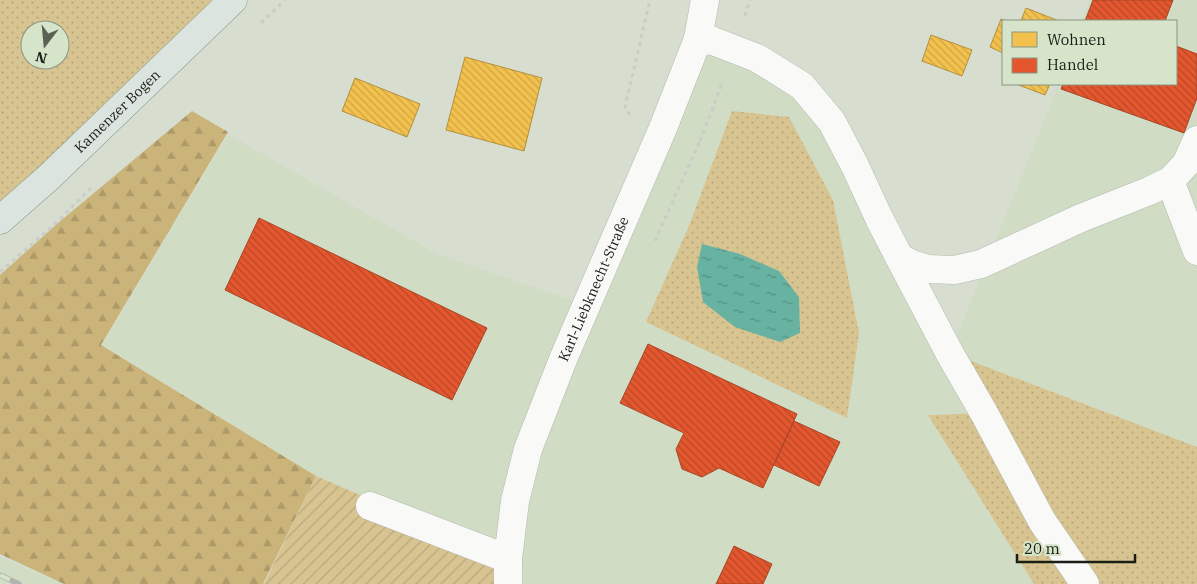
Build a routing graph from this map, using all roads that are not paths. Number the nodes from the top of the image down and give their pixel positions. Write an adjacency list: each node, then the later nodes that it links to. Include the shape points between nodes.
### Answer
1 (233, 0): 6 (main road, Kamenzer Bogen)
2 (705, 0): 3 (street, Karl-Liebknecht-Straße)
3 (698, 39): 8 (street, via 713,41 757,58 802,86 832,122); 10 (street, Karl-Liebknecht-Straße, via 528,449 515,501)
4 (1197, 140): 5 (street, via 1186,164)
5 (1170, 181): 7 (street); 8 (street, via 981,264 954,270 928,269)
6 (0, 220)
7 (1197, 250)
8 (899, 257): 11 (street, via 1042,521)
9 (370, 506): 10 (street)
10 (508, 571)
11 (1085, 584)

